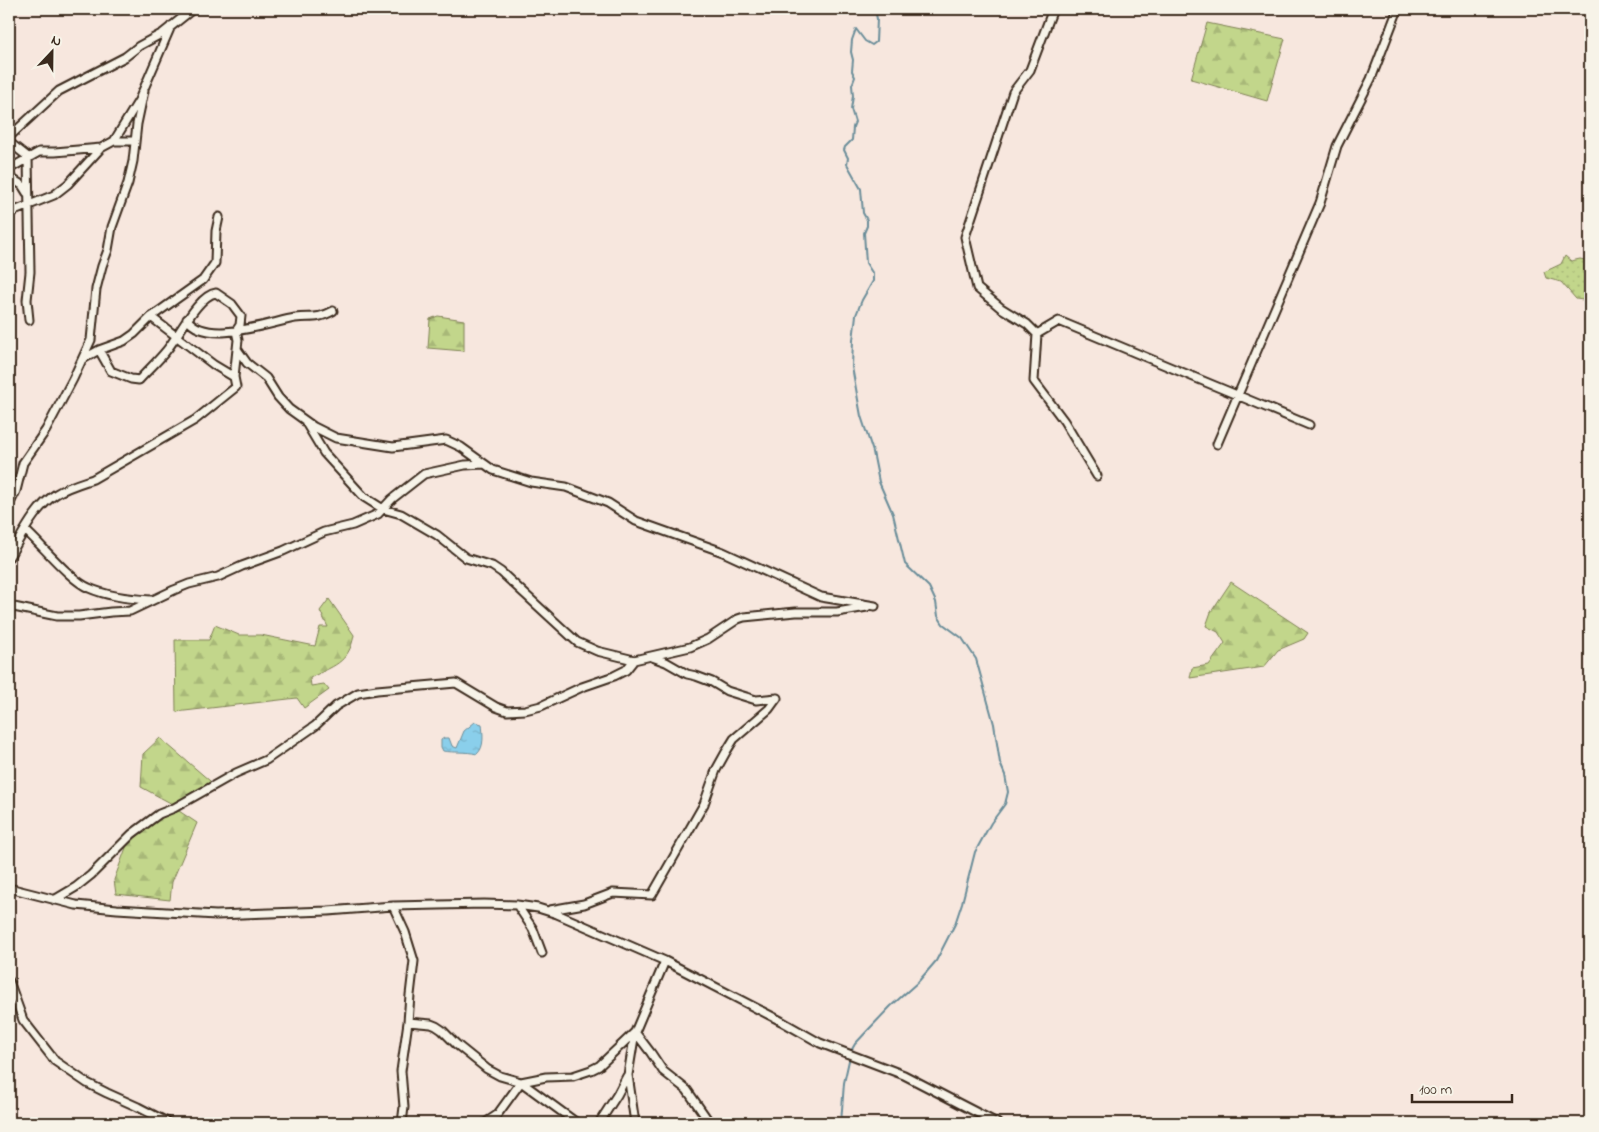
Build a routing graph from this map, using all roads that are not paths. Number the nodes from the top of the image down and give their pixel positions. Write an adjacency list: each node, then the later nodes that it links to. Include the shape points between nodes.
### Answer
1 (193, 9): 4 (street)
2 (1054, 9): 23 (street, via 1030,70 1013,92 965,237 978,288)
3 (1398, 9): 29 (street, via 1371,79 1337,146 1320,204)
4 (171, 26): 5 (street); 6 (street, via 125,57 59,91)
5 (144, 91): 7 (street); 8 (street)
6 (9, 137)
7 (114, 141): 8 (street); 10 (street)
8 (135, 141): 27 (street, via 128,183 114,218 96,289 92,336)
9 (9, 142): 11 (street)
10 (101, 148): 11 (street, via 39,152); 15 (street, via 68,184 54,195)
11 (28, 157): 12 (street); 14 (street)
12 (9, 169)
13 (9, 177): 14 (street)
14 (28, 193): 15 (street)
15 (29, 206): 16 (street); 20 (street)
16 (9, 216)
17 (219, 217): 19 (street, via 215,263 203,280)
18 (333, 310): 22 (street, via 314,318 297,318)
19 (151, 317): 24 (street); 26 (street, via 124,341)
20 (28, 320)
21 (187, 320): 22 (street, via 202,330); 22 (street, via 210,294 216,293 232,304 241,316); 24 (street)
22 (236, 331): 25 (street)
23 (1037, 334): 29 (street, via 1059,322); 34 (street, via 1034,381 1064,421)
24 (176, 336): 26 (street, via 139,380 111,371); 28 (street, via 214,366)
25 (237, 349): 28 (street); 30 (street, via 247,363 266,378 289,409)
26 (99, 350): 27 (street)
27 (83, 359): 35 (street, via 46,430 23,463)
28 (234, 377): 37 (street, via 236,387 195,420 93,480 56,494 42,505)
29 (1238, 395): 31 (street); 32 (street)
30 (304, 420): 33 (street, via 336,438 376,446 446,440); 36 (street, via 324,453 351,485)
31 (1309, 424)
32 (1217, 444)
33 (484, 464): 36 (street, via 465,464 424,474); 41 (street, via 520,480 566,487 608,503 636,521 723,552 821,597 875,606 837,612 744,616 708,639)
34 (1097, 476)
35 (9, 505)
36 (383, 509): 39 (street, via 353,525 324,532 218,578 182,587); 42 (street, via 401,514 437,535 466,558 501,572 577,642 597,651)
37 (25, 530): 38 (street); 39 (street, via 88,588)
38 (9, 557)
39 (154, 600): 40 (street, via 130,611 79,616 57,616)
40 (9, 606)
41 (652, 657): 42 (street); 47 (street, via 727,691 756,700 777,698 726,752 704,804 652,895 614,894 575,906)
42 (634, 660): 44 (street, via 626,670 614,676 525,710 507,711 496,707 456,683 358,693 266,760 158,814 76,887)
43 (11, 890): 44 (street)
44 (54, 900): 46 (street, via 117,909 216,915)
45 (516, 905): 46 (street); 47 (street); 48 (street, via 533,929)
46 (393, 906): 51 (street, via 414,961)
47 (546, 910): 49 (street)
48 (542, 953)
49 (665, 961): 52 (street); 62 (street, via 820,1043 904,1075)
50 (9, 981): 55 (street, via 23,1020 56,1061 107,1094)
51 (408, 1022): 54 (street, via 436,1026 487,1069); 56 (street, via 401,1071)
52 (635, 1032): 53 (street); 54 (street, via 591,1070 573,1076); 61 (street, via 662,1071 687,1090)
53 (628, 1075): 59 (street); 60 (street)
54 (521, 1082): 57 (street, via 497,1115); 58 (street)
55 (169, 1123)
56 (402, 1123)
57 (485, 1123)
58 (577, 1123)
59 (599, 1123)
60 (634, 1123)
61 (710, 1123)
62 (996, 1123)

